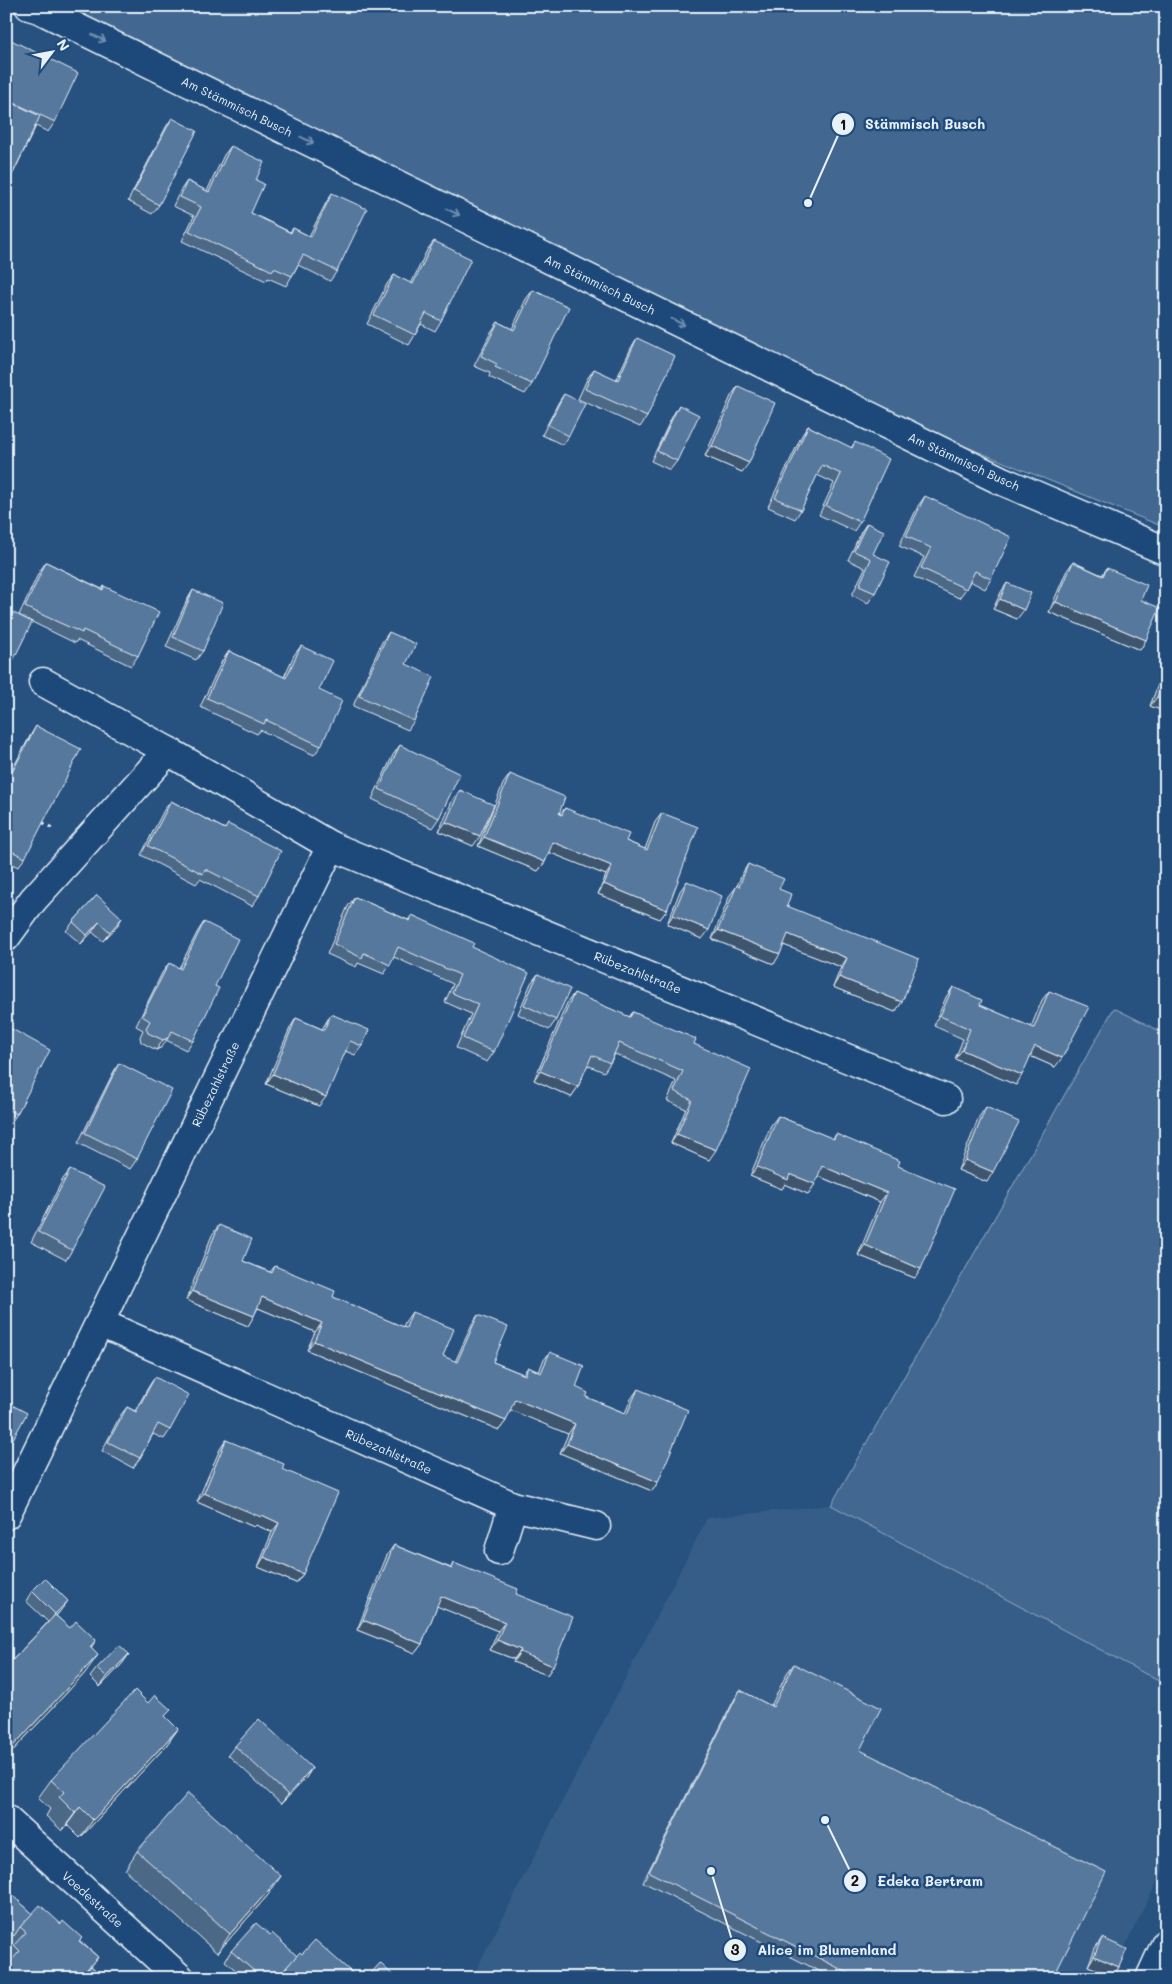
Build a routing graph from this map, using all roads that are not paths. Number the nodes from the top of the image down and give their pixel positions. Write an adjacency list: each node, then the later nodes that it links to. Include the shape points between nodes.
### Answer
1 (34, 7): 2 (street, Am Stämmisch Busch, one-way to 2, via 1000,480)
2 (1166, 550)
3 (43, 682): 4 (street, Rübezahlstraße)
4 (168, 751): 5 (street, Rübezahlstraße); 6 (street, via 33,900)
5 (330, 846): 7 (street, Rübezahlstraße); 8 (street, Rübezahlstraße)
6 (6, 937)
7 (946, 1099)
8 (100, 1323): 9 (street, Rübezahlstraße); 10 (street, Rübezahlstraße)
9 (513, 1506): 11 (street, Rübezahlstraße); 12 (street)
10 (6, 1515)
11 (596, 1526)
12 (499, 1551)
13 (6, 1819): 15 (street, Voedestraße)
14 (1166, 1943): 16 (street)
15 (180, 1978)
16 (1150, 1978)

